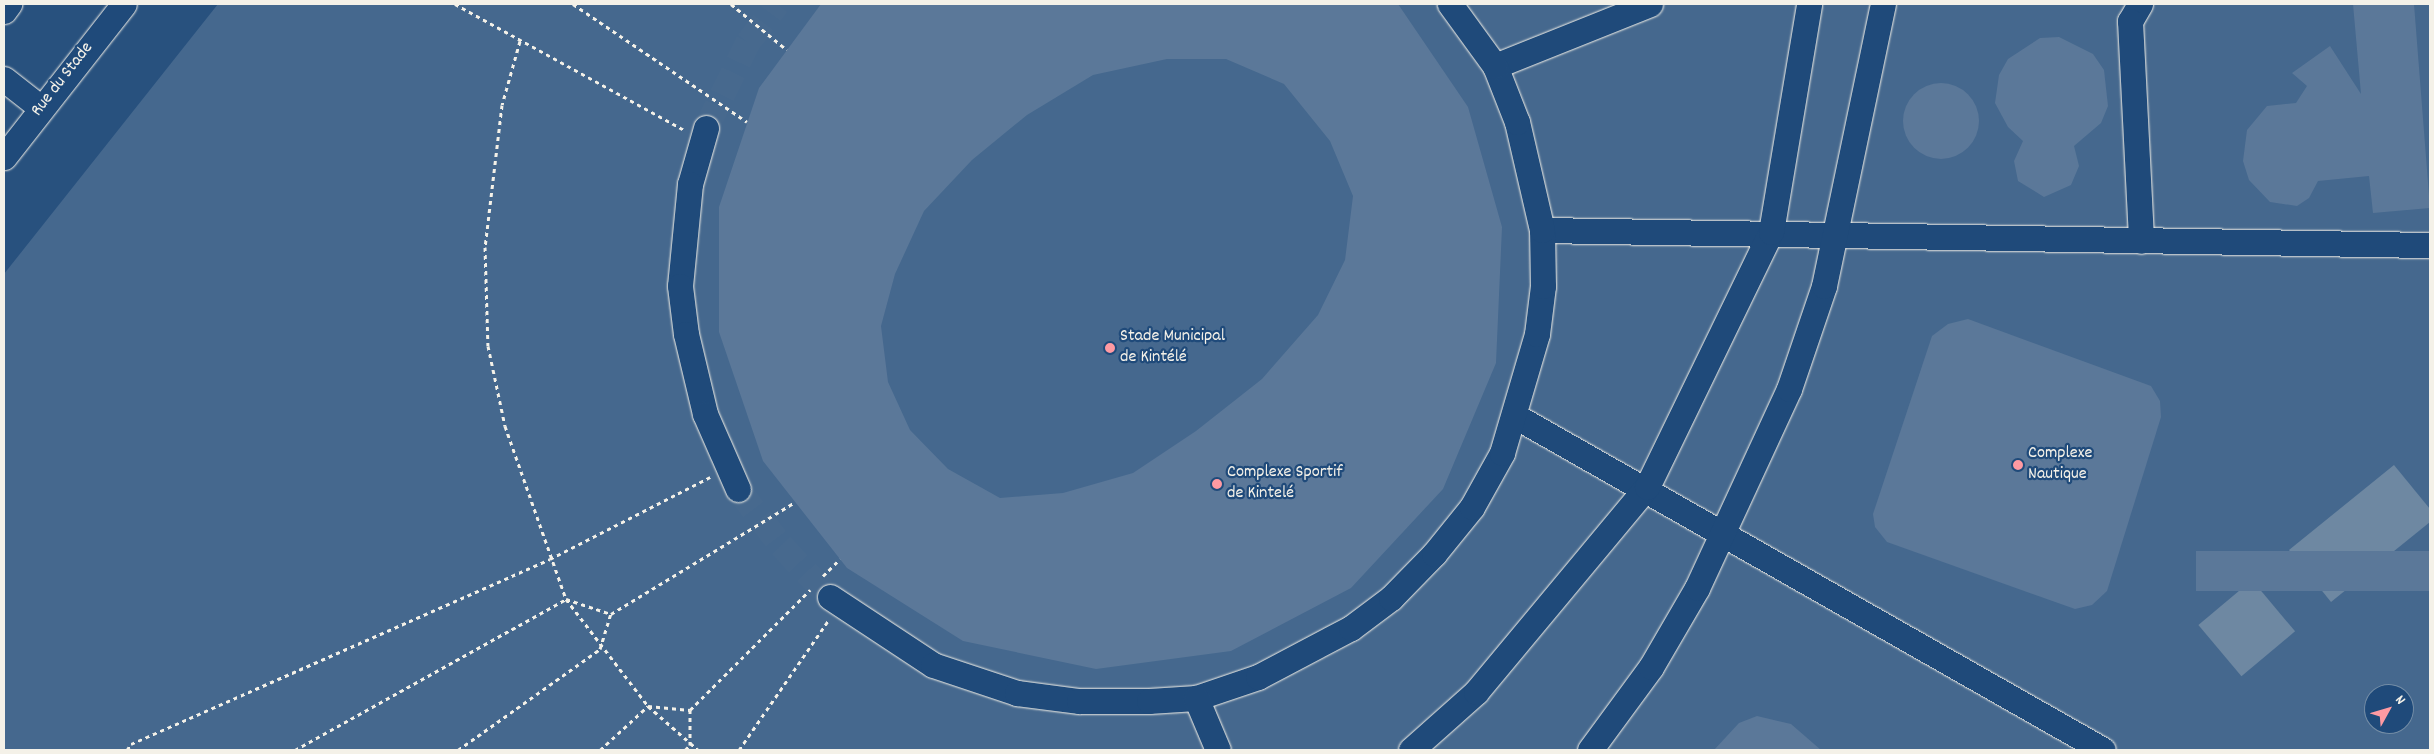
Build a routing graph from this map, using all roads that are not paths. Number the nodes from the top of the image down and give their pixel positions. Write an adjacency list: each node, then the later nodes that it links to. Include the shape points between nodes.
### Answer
1 (9, 4): 8 (street)
2 (124, 4): 11 (street, Rue du Stade)
3 (1450, 4): 9 (street)
4 (1650, 4): 9 (street)
5 (1809, 4): 15 (street)
6 (1883, 4): 16 (street)
7 (2140, 4): 17 (street, via 2130,20)
8 (4, 11)
9 (1495, 66): 14 (street, via 1517,122)
10 (4, 79): 11 (street)
11 (41, 108): 13 (street, Rue du Stade)
12 (704, 134): 20 (street, via 690,184 680,286 686,334 705,414)
13 (4, 157)
14 (1542, 230): 15 (street); 19 (street, via 1543,286 1537,334)
15 (1771, 232): 16 (street); 21 (street)
16 (1835, 237): 17 (street); 22 (street, via 1824,286 1789,390)
17 (2141, 241): 18 (street)
18 (2430, 244)
19 (1515, 416): 21 (street); 24 (street, via 1502,453 1472,507 1434,554 1391,598 1310,652 1258,677)
20 (733, 479)
21 (1647, 487): 22 (street); 26 (street, via 1476,692)
22 (1724, 533): 27 (street, via 1651,667); 28 (street)
23 (826, 592): 24 (street, via 933,665 1016,692 1079,701)
24 (1196, 698): 25 (street)
25 (1218, 750)
26 (1411, 750)
27 (1590, 750)
28 (2103, 750)

